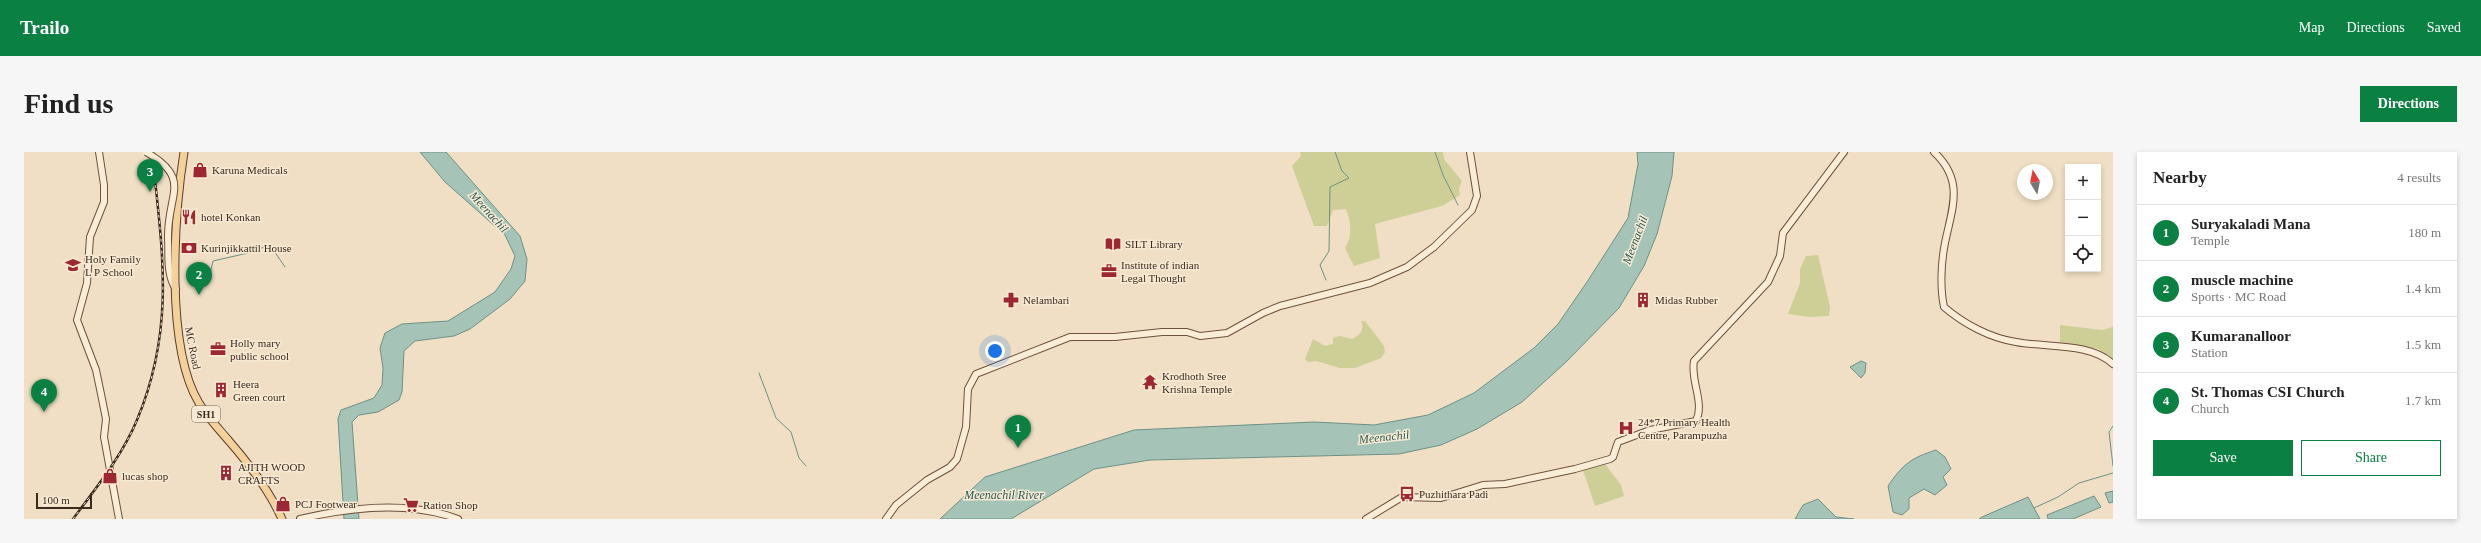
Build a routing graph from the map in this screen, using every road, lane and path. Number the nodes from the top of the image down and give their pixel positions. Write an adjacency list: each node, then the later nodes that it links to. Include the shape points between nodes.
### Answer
1 (99, 152): 11 (main road, via 104,202 90,237 87,283 77,320 96,370 106,420 104,437)
2 (146, 152): 7 (main road, bridge, via 167,165 174,180 168,222)
3 (184, 152): 8 (main road, MC Road / SH1, via 178,207)
4 (1470, 152): 15 (main road, via 1477,196 1472,210 1434,247 1407,267 1370,283 1280,306 1227,333 1200,336 1187,332 1162,332 1115,337 1070,337 976,374 968,389 966,427 957,459 950,467 926,480 896,505)
5 (1844, 152): 16 (main road, via 1783,233 1780,256 1768,282 1738,317 1694,361 1692,370 1699,408 1696,421 1650,430 1617,442 1613,456 1589,465 1505,484 1483,486 1442,498 1402,497)
6 (1934, 152): 10 (main road, via 1944,164 1955,187 1955,204 1944,253 1944,307 1955,317 1994,336 2016,343 2094,352)
7 (169, 255): 8 (main road); 9 (main road)
8 (177, 255): 9 (main road, MC Road / SH1)
9 (173, 265): 12 (main road, MC Road / SH1, via 178,331 191,388 204,411 258,475)
10 (2113, 364)
11 (119, 519)
12 (282, 519)
13 (300, 519): 14 (main road, via 367,508 434,510)
14 (458, 519)
15 (886, 519)
16 (1366, 519)

